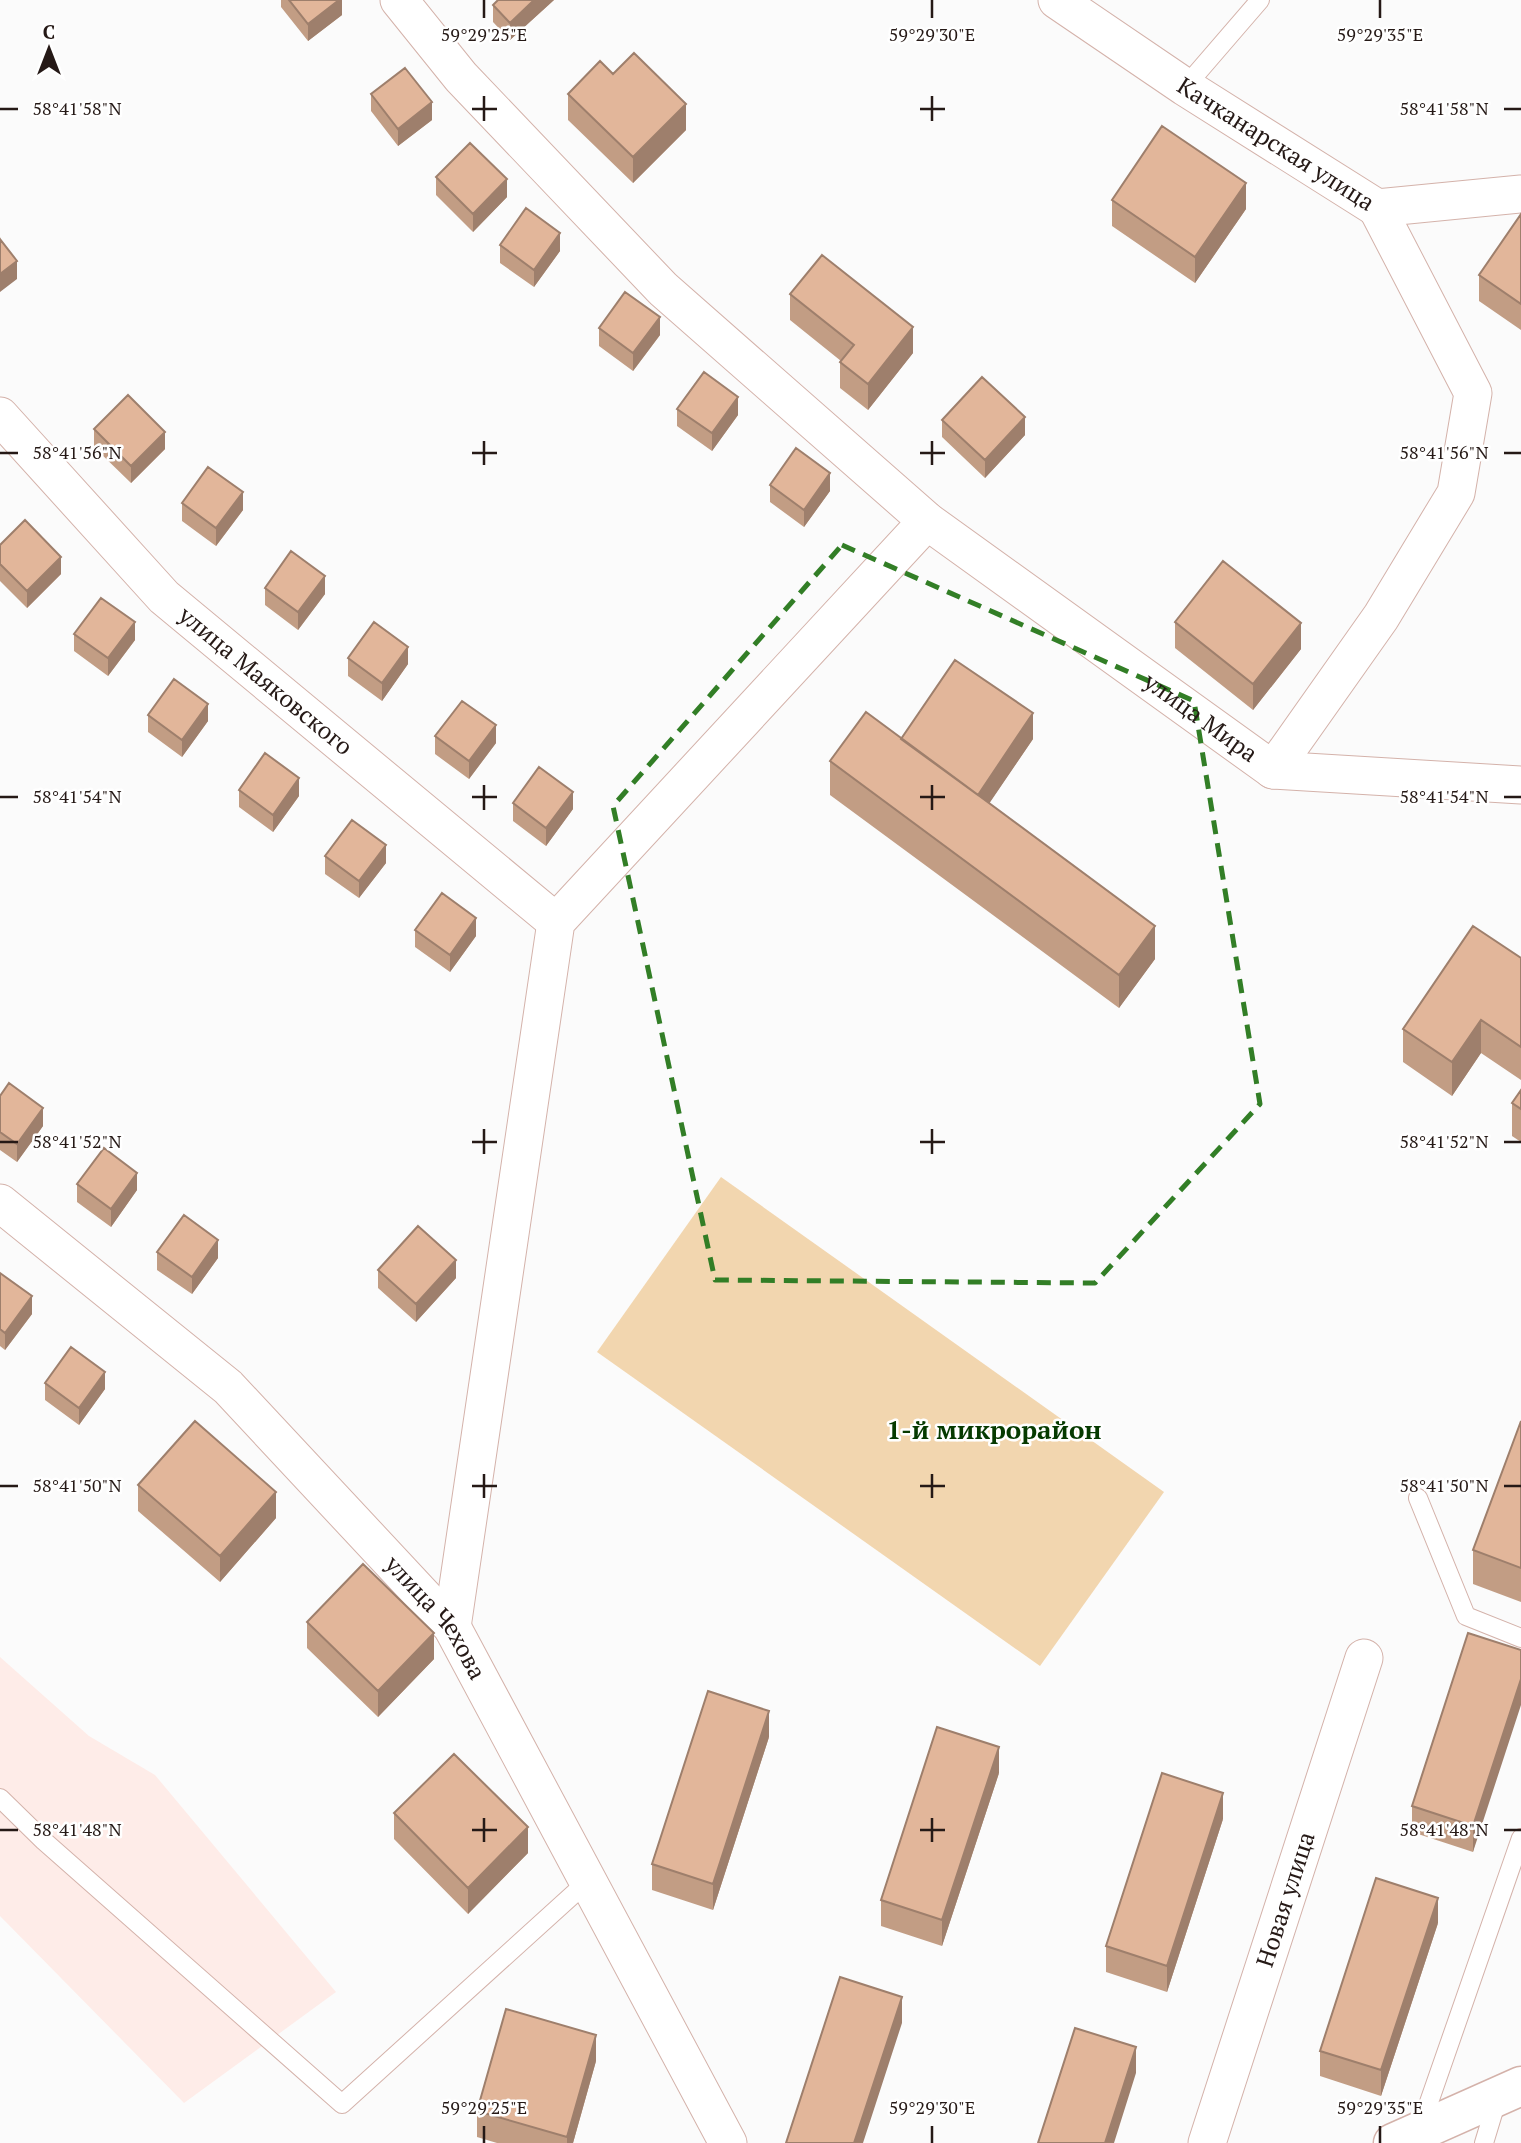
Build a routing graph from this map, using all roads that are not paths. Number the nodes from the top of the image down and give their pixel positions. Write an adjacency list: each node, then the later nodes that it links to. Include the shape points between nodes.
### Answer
1 (399, 0): 8 (street, улица Мира, via 461,77 663,289)
2 (1057, 0): 4 (street, Качканарская улица)
3 (1260, 0): 4 (lane)
4 (1185, 87): 6 (street, Качканарская улица)
5 (1521, 194): 6 (street, Качканарская улица)
6 (1377, 208): 9 (street, via 1473,393 1456,493 1381,617)
7 (0, 416): 11 (street, улица Маяковского, via 164,597)
8 (927, 521): 9 (street, улица Мира); 11 (street)
9 (1273, 770): 10 (street, улица Мира)
10 (1521, 785)
11 (556, 922): 14 (street)
12 (0, 1203): 14 (street, улица Чехова, via 228,1387)
13 (1418, 1498): 15 (lane, via 1466,1616)
14 (452, 1627): 19 (street, улица Чехова)
15 (1521, 1638)
16 (1364, 1658): 23 (street, Новая улица)
17 (0, 1798): 19 (lane, via 342,2104)
18 (1521, 1838): 21 (lane)
19 (588, 1881): 22 (street, улица Чехова)
20 (1510, 2091): 21 (street); 24 (lane)
21 (1406, 2137)
22 (728, 2143)
23 (1207, 2143)
24 (1484, 2143)

